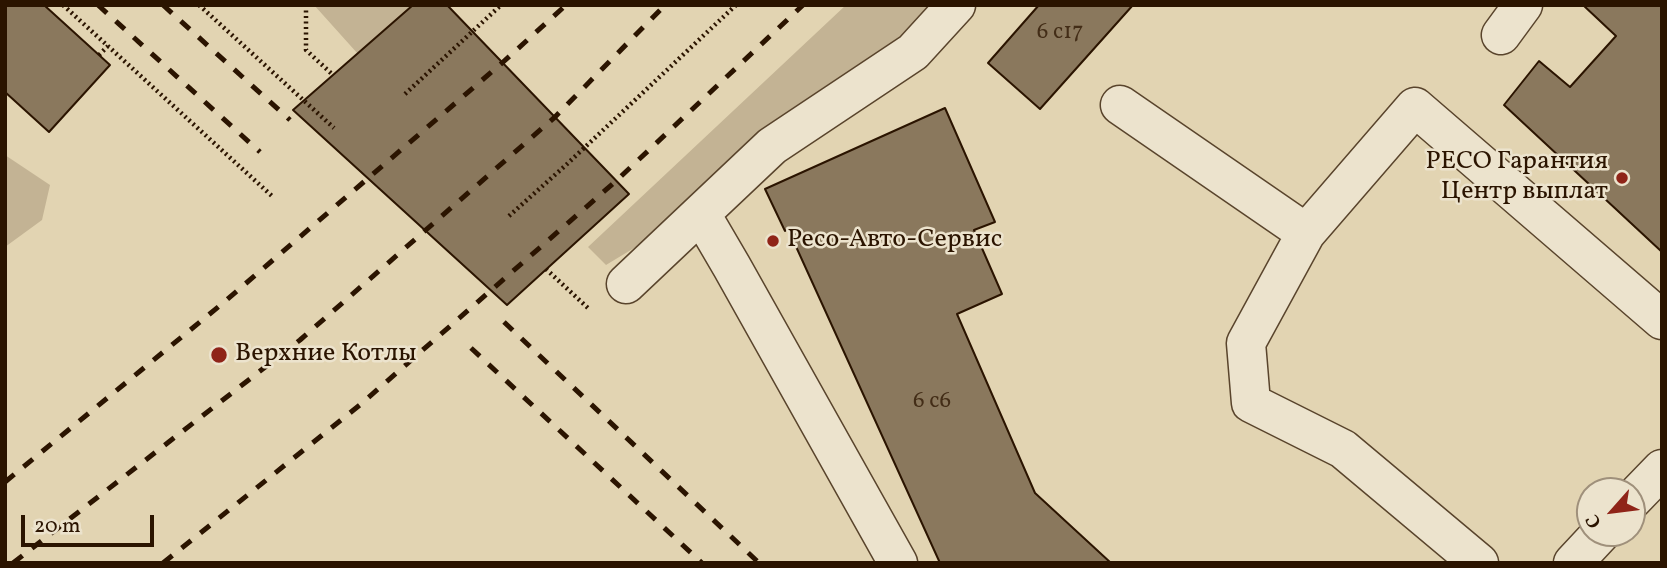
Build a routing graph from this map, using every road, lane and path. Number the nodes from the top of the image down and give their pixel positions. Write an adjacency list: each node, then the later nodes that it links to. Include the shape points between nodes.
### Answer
1 (63, 5): 7 (path)
2 (199, 5): 12 (path)
3 (306, 5): 9 (path, via 306,50)
4 (500, 5): 10 (path)
5 (736, 5): 15 (path)
6 (956, 5): 14 (lane, via 913,52 772,146)
7 (108, 46): 8 (path); 13 (path)
8 (99, 55)
9 (333, 75)
10 (405, 94)
11 (1120, 105): 16 (lane)
12 (334, 128)
13 (272, 196)
14 (701, 214): 18 (lane); 24 (lane)
15 (509, 216)
16 (1306, 233): 20 (lane, via 1415,107); 25 (lane, via 1246,343 1251,403 1343,449)
17 (546, 269): 19 (path)
18 (625, 284)
19 (593, 312)
20 (1662, 320)
21 (1662, 469): 22 (lane)
22 (1646, 486)
23 (1588, 547): 26 (lane)
24 (898, 563)
25 (1479, 563)
26 (1573, 563)

